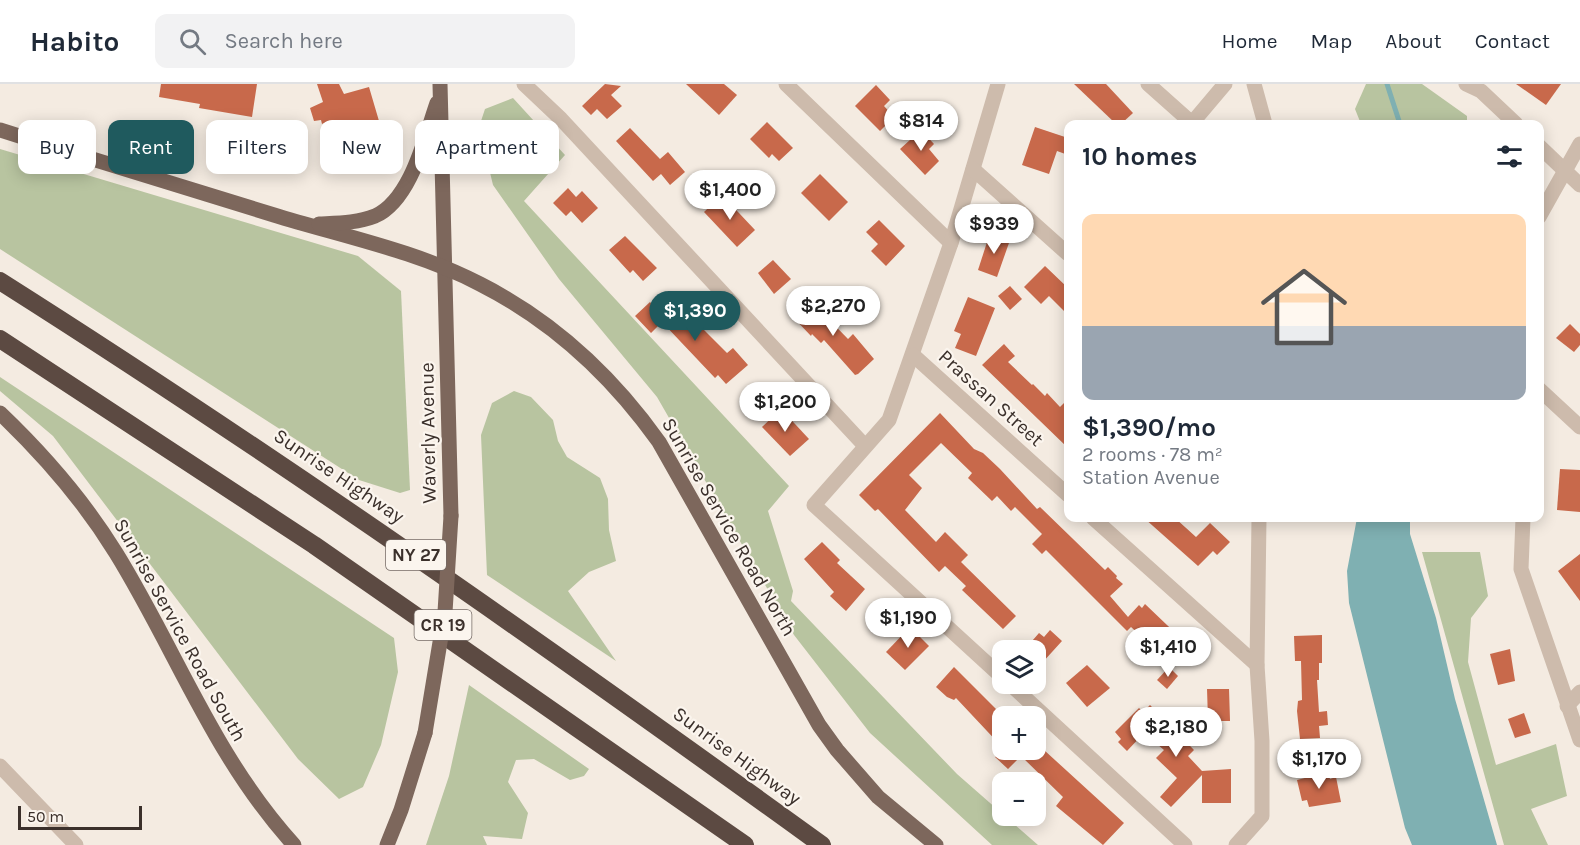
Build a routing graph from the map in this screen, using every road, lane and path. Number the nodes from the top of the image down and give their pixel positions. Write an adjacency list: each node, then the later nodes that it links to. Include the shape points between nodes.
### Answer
1 (524, 84): 30 (street)
2 (786, 84): 21 (street)
3 (998, 84): 16 (street)
4 (1148, 84): 9 (street)
5 (1225, 84): 10 (street)
6 (1254, 84): 11 (street)
7 (1466, 84): 12 (street, via 1481,91)
8 (441, 89): 20 (main road, via 410,175 398,197 378,214 358,221); 23 (main road, Waverly Avenue / CR 19)
9 (1188, 120)
10 (1196, 120)
11 (1264, 120)
12 (1512, 120)
13 (0, 130): 20 (main road, Sunrise Service Road North)
14 (1580, 144): 17 (street)
15 (1544, 152): 17 (street)
16 (973, 169): 21 (street); 22 (street)
17 (1565, 171): 18 (street); 19 (street)
18 (1580, 185)
19 (1544, 208)
20 (307, 225): 23 (main road, Sunrise Service Road North)
21 (951, 243): 26 (street)
22 (1064, 250)
23 (446, 270): 44 (main road, Waverly Avenue / CR 19, bridge, via 449,577 425,733); 47 (main road, Sunrise Service Road North, via 480,284 549,327 598,369 634,409 678,474 819,725 878,797)
24 (0, 281): 46 (highway, Sunrise Highway / NY 27, via 434,568)
25 (0, 339): 45 (highway, NY 27, via 314,545)
26 (913, 355): 30 (street, via 889,420); 31 (street, Prassan Street)
27 (1544, 394): 29 (street)
28 (0, 413): 43 (main road, Sunrise Service Road South, via 71,489 98,525 135,585 228,759)
29 (1580, 427)
30 (865, 446): 36 (street, via 814,505)
31 (1064, 491)
32 (1097, 522): 35 (street)
33 (1259, 522): 35 (street)
34 (1522, 522): 39 (street, via 1521,569)
35 (1257, 665): 49 (street, via 1262,816)
36 (992, 668)
37 (1580, 692): 39 (street)
38 (1021, 694): 48 (street)
39 (1567, 706): 40 (street)
40 (1580, 740)
41 (0, 766): 42 (street)
42 (76, 845)
43 (294, 845)
44 (387, 845)
45 (745, 845)
46 (822, 845)
47 (936, 845)
48 (1185, 845)
49 (1236, 845)

